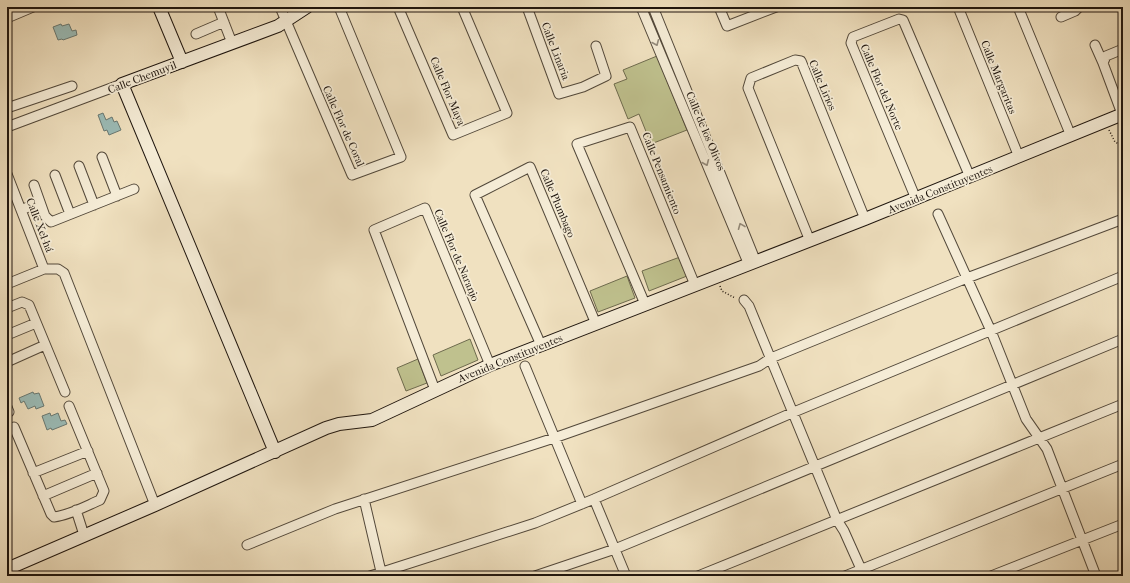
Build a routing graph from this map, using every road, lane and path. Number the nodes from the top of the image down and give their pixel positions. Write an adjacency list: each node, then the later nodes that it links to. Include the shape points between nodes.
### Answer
1 (33, 7): 18 (street)
2 (159, 7): 26 (main road)
3 (218, 7): 19 (street)
4 (280, 7): 20 (street)
5 (307, 7): 20 (main road, Calle Chemuyil)
6 (339, 7): 20 (street, Calle Flor de Coral, via 401,157 352,175)
7 (398, 7): 8 (street, Calle Flor Maya, via 453,135 507,113)
8 (462, 7)
9 (527, 7): 24 (street, Calle Linaria, via 559,94 583,87 606,76)
10 (641, 7): 54 (street, Calle de los Olivos, one-way to 54)
11 (653, 7): 54 (street, Calle de los Olivos, one-way to 11)
12 (719, 7): 13 (street, via 727,26)
13 (776, 7)
14 (958, 7): 36 (street, Calle Margaritas)
15 (1018, 7): 34 (street)
16 (1079, 7): 17 (street)
17 (1061, 17)
18 (7, 18)
19 (224, 22): 21 (street); 22 (street)
20 (282, 24): 22 (main road, Calle Chemuyil)
21 (196, 34)
22 (232, 43): 26 (main road, Calle Chemuyil)
23 (1095, 45): 27 (street)
24 (596, 46)
25 (1123, 49): 27 (street, via 1106,56)
26 (182, 62): 28 (main road, Calle Chemuyil)
27 (1103, 63): 31 (street)
28 (122, 84): 33 (street, Calle Chemuyil); 85 (main road)
29 (72, 86): 30 (street)
30 (7, 108)
31 (1123, 114): 32 (main road, Avenida Constituyentes)
32 (1105, 121): 34 (main road, Avenida Constituyentes); 35 (path, via 1115,142)
33 (7, 127)
34 (1071, 136): 36 (main road, Avenida Constituyentes)
35 (1123, 143)
36 (1019, 157): 41 (main road, Avenida Constituyentes)
37 (102, 158): 44 (street)
38 (79, 166): 47 (street)
39 (7, 174): 48 (street, Calle Xel-há)
40 (55, 175): 49 (street)
41 (970, 177): 45 (main road, Avenida Constituyentes); 45 (street, Calle Flor del Norte, via 903,20 899,19 853,37 851,43)
42 (34, 185): 46 (street)
43 (134, 189): 44 (street)
44 (117, 196): 47 (street)
45 (916, 199): 52 (main road, Avenida Constituyentes)
46 (40, 202): 48 (street); 49 (street, via 45,216 51,222)
47 (94, 205): 49 (street)
48 (21, 210): 55 (street, Calle Xel-há)
49 (70, 214)
50 (938, 214): 58 (street)
51 (1123, 219): 58 (street)
52 (865, 220): 53 (main road, Avenida Constituyentes); 53 (street, Calle Lirios, via 801,61 795,60 751,78 748,88)
53 (810, 241): 54 (main road, Avenida Constituyentes)
54 (752, 264): 57 (main road, Avenida Constituyentes)
55 (44, 269): 59 (street, Calle Xel-há); 95 (street, via 58,269 64,273)
56 (1123, 276): 66 (street)
57 (716, 278): 60 (main road, Avenida Constituyentes); 61 (path, via 722,291 730,297)
58 (967, 278): 66 (street); 71 (street)
59 (7, 284)
60 (695, 285): 62 (main road, Avenida Constituyentes); 62 (street, Calle Pensamiento, via 630,127 577,144)
61 (744, 300): 71 (street, via 749,306)
62 (645, 304): 65 (main road, Avenida Constituyentes)
63 (7, 308): 64 (street, via 26,302)
64 (36, 323): 67 (street); 69 (street)
65 (596, 324): 70 (main road, Avenida Constituyentes); 70 (street, Calle Plumbago, via 530,167 475,195)
66 (990, 331): 75 (street); 80 (street)
67 (7, 335)
68 (1123, 339): 75 (street)
69 (45, 345): 72 (street); 77 (street)
70 (541, 345): 73 (main road, Avenida Constituyentes)
71 (770, 358): 80 (street); 82 (street, via 759,366)
72 (7, 362)
73 (490, 364): 76 (main road, Avenida Constituyentes); 76 (street, Calle Flor de Naranjo, via 425,208 374,230)
74 (525, 366): 82 (street)
75 (1012, 384): 83 (street, via 1026,420); 87 (street)
76 (434, 390): 85 (main road, Avenida Constituyentes, via 372,420 326,428)
77 (65, 392)
78 (1123, 404): 83 (street)
79 (69, 406): 84 (street)
80 (794, 412): 87 (street); 93 (street)
81 (14, 427): 88 (street)
82 (554, 438): 92 (street); 94 (street)
83 (1039, 438): 90 (street); 97 (street)
84 (88, 451): 88 (street); 89 (street)
85 (274, 452): 95 (main road, Avenida Constituyentes)
86 (1123, 464): 90 (street)
87 (815, 465): 97 (street); 102 (street)
88 (33, 473): 91 (street)
89 (97, 473): 91 (street); 96 (street, via 104,490 103,496 100,500)
90 (1063, 488): 100 (street); 104 (street)
91 (43, 496): 96 (street, via 54,517)
92 (364, 499): 101 (street); 105 (street)
93 (594, 499): 94 (street); 102 (street)
94 (582, 504): 105 (street, via 535,523)
95 (155, 505): 99 (main road, Avenida Constituyentes)
96 (76, 510): 99 (street)
97 (837, 520): 104 (street); 109 (street)
98 (1123, 524): 100 (street)
99 (84, 535): 103 (main road, Avenida Constituyentes)
100 (1082, 540): 111 (street); 112 (street)
101 (247, 545)
102 (615, 549): 107 (street); 108 (street)
103 (7, 568)
104 (861, 573): 110 (street)
105 (382, 574): 106 (street)
106 (370, 576)
107 (535, 576)
108 (626, 576)
109 (698, 576)
110 (845, 576)
111 (991, 576)
112 (1096, 576)

